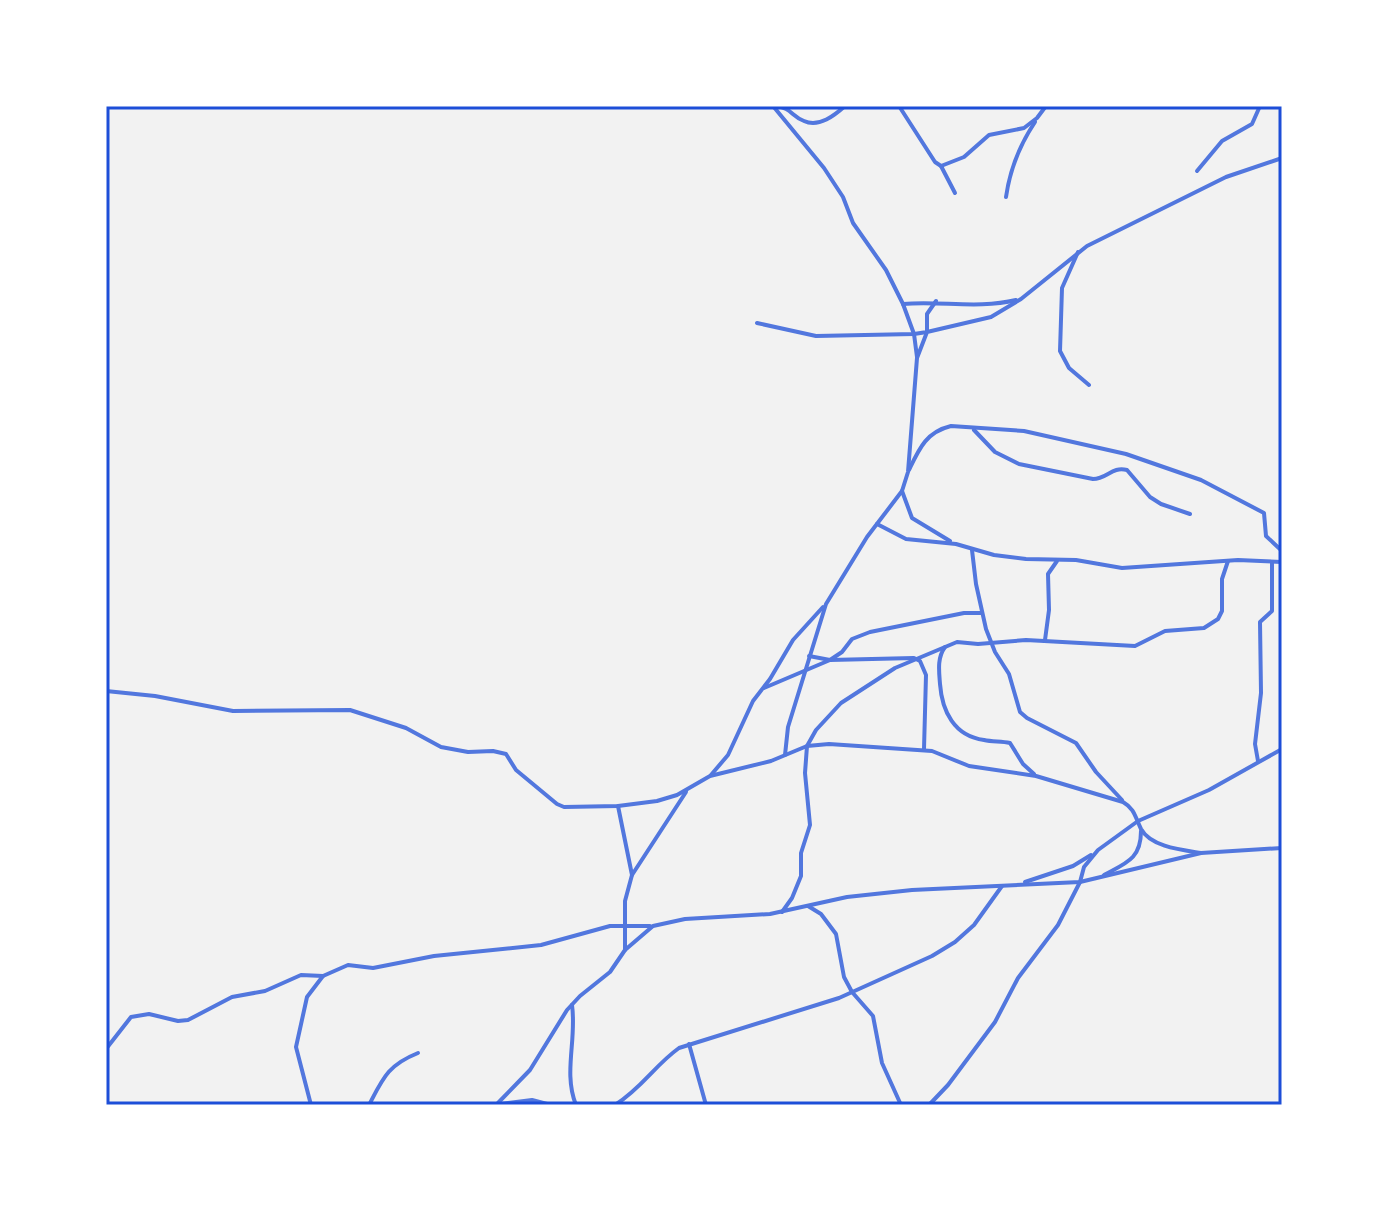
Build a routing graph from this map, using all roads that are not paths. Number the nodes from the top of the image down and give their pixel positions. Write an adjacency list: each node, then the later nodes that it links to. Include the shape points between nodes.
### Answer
1 (774, 106): 2 (street, via 810,123 827,120); 15 (street, via 843,197)
2 (845, 106)
3 (899, 106): 8 (street)
4 (1046, 106): 6 (street)
5 (1260, 106): 9 (street, via 1252,124 1222,141)
6 (1037, 118): 8 (street, via 1024,128 989,135 964,157); 11 (street, via 1009,175)
7 (1282, 158): 12 (street, via 1226,177)
8 (941, 166): 10 (street)
9 (1197, 171)
10 (955, 193)
11 (1006, 197)
12 (1079, 250): 13 (street); 20 (street, via 1062,288 1060,351 1069,368)
13 (1021, 299): 14 (street, via 990,305); 17 (street, via 991,317)
14 (936, 301): 15 (street); 17 (street, via 927,314)
15 (903, 304): 18 (street)
16 (757, 323): 18 (street, via 816,336)
17 (927, 332): 18 (street); 19 (street)
18 (914, 334): 19 (street)
19 (917, 358): 22 (street)
20 (1089, 385)
21 (972, 429): 22 (street, via 951,426 934,432); 24 (street, via 995,452 1037,469 1093,479 1115,469 1127,470 1161,504); 28 (street, via 1056,437 1183,473 1264,513 1266,536)
22 (908, 472): 23 (street)
23 (902, 491): 25 (street); 26 (street, via 912,518)
24 (1190, 514)
25 (877, 524): 26 (street, via 906,539); 32 (street)
26 (956, 544): 27 (street)
27 (972, 550): 29 (street); 33 (street)
28 (1281, 558): 31 (street)
29 (1058, 559): 30 (street, via 1122,568); 34 (street, via 1048,574)
30 (1228, 561): 31 (street); 34 (street, via 1222,611 1204,628 1165,631 1135,646)
31 (1272, 563): 47 (street, via 1272,611 1259,627)
32 (826, 604): 37 (street); 41 (street, via 793,640)
33 (982, 613): 35 (street); 39 (street, via 870,632 852,639)
34 (1045, 641): 35 (street)
35 (991, 643): 36 (street); 51 (street, via 1006,666 1023,715 1081,747)
36 (947, 645): 38 (street); 49 (street, via 940,654 939,671 949,720 979,739 1010,743)
37 (809, 656): 39 (street); 40 (street)
38 (914, 658): 39 (street); 43 (street, via 841,703); 45 (street, via 926,675)
39 (830, 660): 40 (street)
40 (804, 673): 41 (street); 46 (street)
41 (764, 688): 48 (street, via 728,755)
42 (106, 691): 52 (street, via 233,711 350,710 406,728 441,747 506,754 516,770 564,807)
43 (807, 746): 45 (street); 46 (street); 64 (street, via 810,825 801,876)
44 (1282, 749): 47 (street)
45 (924, 750): 49 (street, via 981,769)
46 (785, 755): 48 (street)
47 (1258, 762): 53 (street)
48 (710, 776): 50 (street)
49 (1036, 776): 51 (street)
50 (687, 790): 52 (street); 58 (street)
51 (1123, 802): 53 (street)
52 (618, 806): 58 (street)
53 (1138, 821): 54 (street); 56 (street)
54 (1141, 829): 57 (street, via 1170,848); 59 (street, via 1136,855)
55 (1282, 848): 57 (street)
56 (1096, 852): 60 (street); 61 (street)
57 (1201, 853): 59 (street)
58 (632, 875): 65 (street)
59 (1099, 878): 60 (street)
60 (1080, 882): 61 (street); 82 (street, via 995,1022)
61 (1020, 884): 62 (street)
62 (1003, 885): 63 (street, via 882,893); 69 (street, via 955,942)
63 (806, 905): 64 (street); 69 (street, via 836,934)
64 (782, 912): 66 (street)
65 (626, 925): 66 (street); 67 (street); 68 (street, via 522,948 373,968 348,965)
66 (653, 926): 67 (street)
67 (625, 950): 70 (street, via 618,964)
68 (323, 976): 72 (street, via 301,975 265,991 232,997 188,1020 134,1017); 75 (street, via 307,997 296,1047)
69 (852, 992): 71 (street); 81 (street, via 873,1016 882,1063)
70 (572, 1005): 74 (street, via 530,1070); 78 (street, via 570,1086)
71 (689, 1044): 79 (street, via 665,1057 637,1090); 80 (street)
72 (106, 1049)
73 (418, 1053): 76 (street, via 386,1073)
74 (497, 1104): 77 (street, via 532,1100)
75 (311, 1105)
76 (369, 1105)
77 (551, 1105)
78 (575, 1105)
79 (615, 1105)
80 (706, 1105)
81 (901, 1105)
82 (929, 1105)

